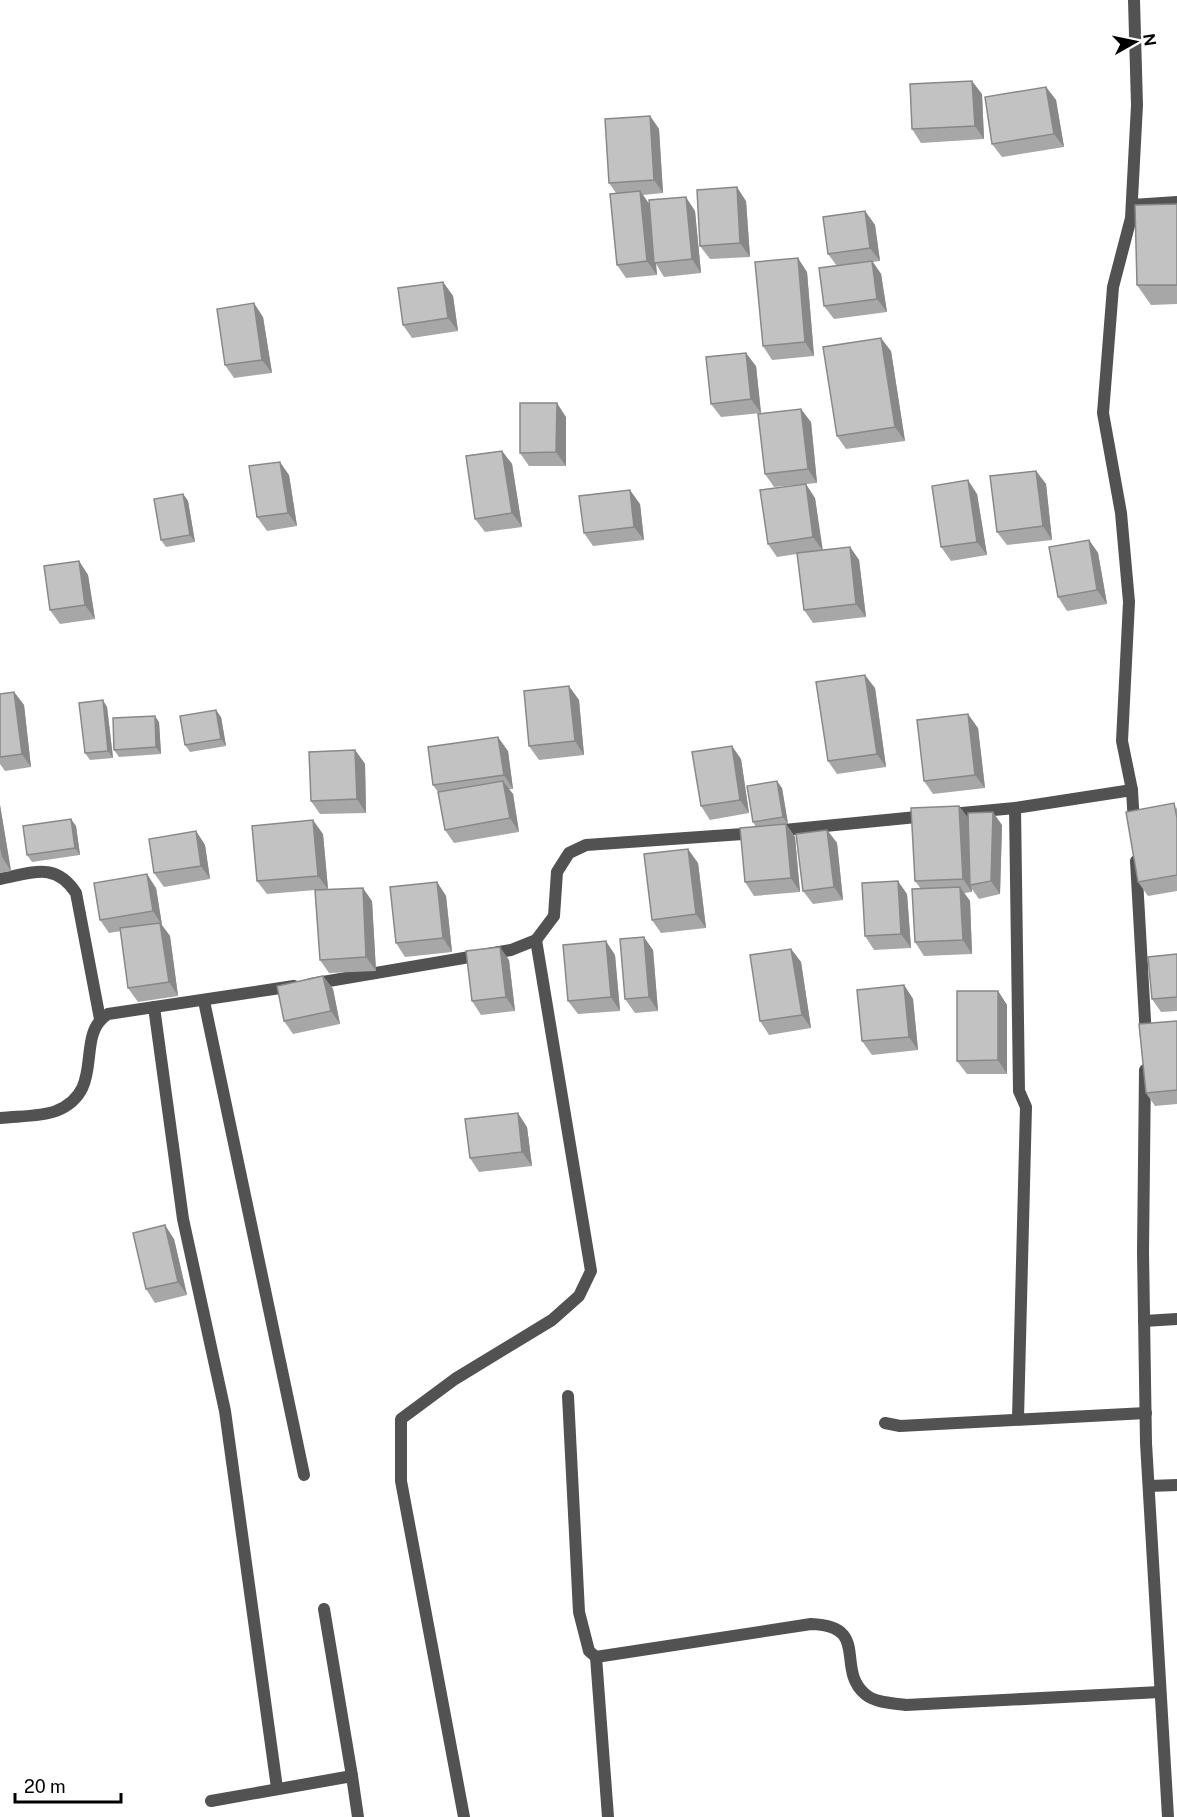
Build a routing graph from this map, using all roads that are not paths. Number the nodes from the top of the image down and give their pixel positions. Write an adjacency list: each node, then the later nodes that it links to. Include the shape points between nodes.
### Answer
1 (1134, 0): 3 (street, via 1137,105)
2 (1177, 202): 3 (street)
3 (1132, 205): 4 (street, via 1113,287 1103,413 1122,513 1129,602 1122,741)
4 (1132, 790): 5 (street); 13 (street, via 1145,1052)
5 (1015, 808): 7 (street, via 586,845 569,853 557,872 554,916); 16 (street, via 1019,1091 1026,1107)
6 (0, 879): 10 (street, via 42,871 56,872 67,879 76,893)
7 (536, 940): 8 (street, via 511,950); 28 (street, via 591,1271 579,1296 552,1320 455,1379 401,1419 401,1481)
8 (204, 1001): 9 (street); 18 (street)
9 (154, 1007): 10 (street, via 108,1014); 25 (street, via 183,1219 225,1411)
10 (100, 1019): 11 (street, via 94,1028 89,1072 74,1102 54,1112)
11 (0, 1118)
12 (1177, 1319): 13 (street)
13 (1144, 1321): 15 (street)
14 (568, 1396): 22 (street, via 579,1612 589,1651)
15 (1146, 1413): 16 (street); 20 (street)
16 (1018, 1418): 17 (street, via 900,1426)
17 (885, 1423)
18 (304, 1475)
19 (1177, 1485): 20 (street)
20 (1149, 1486): 23 (street)
21 (324, 1610): 24 (street)
22 (596, 1657): 23 (street, via 810,1624 830,1625 841,1630 846,1640 858,1686 865,1695 877,1700 906,1705); 29 (street)
23 (1160, 1692): 30 (street)
24 (352, 1776): 25 (street); 27 (street)
25 (277, 1788): 26 (street)
26 (212, 1801)
27 (358, 1817)
28 (464, 1817)
29 (608, 1817)
30 (1168, 1817)

